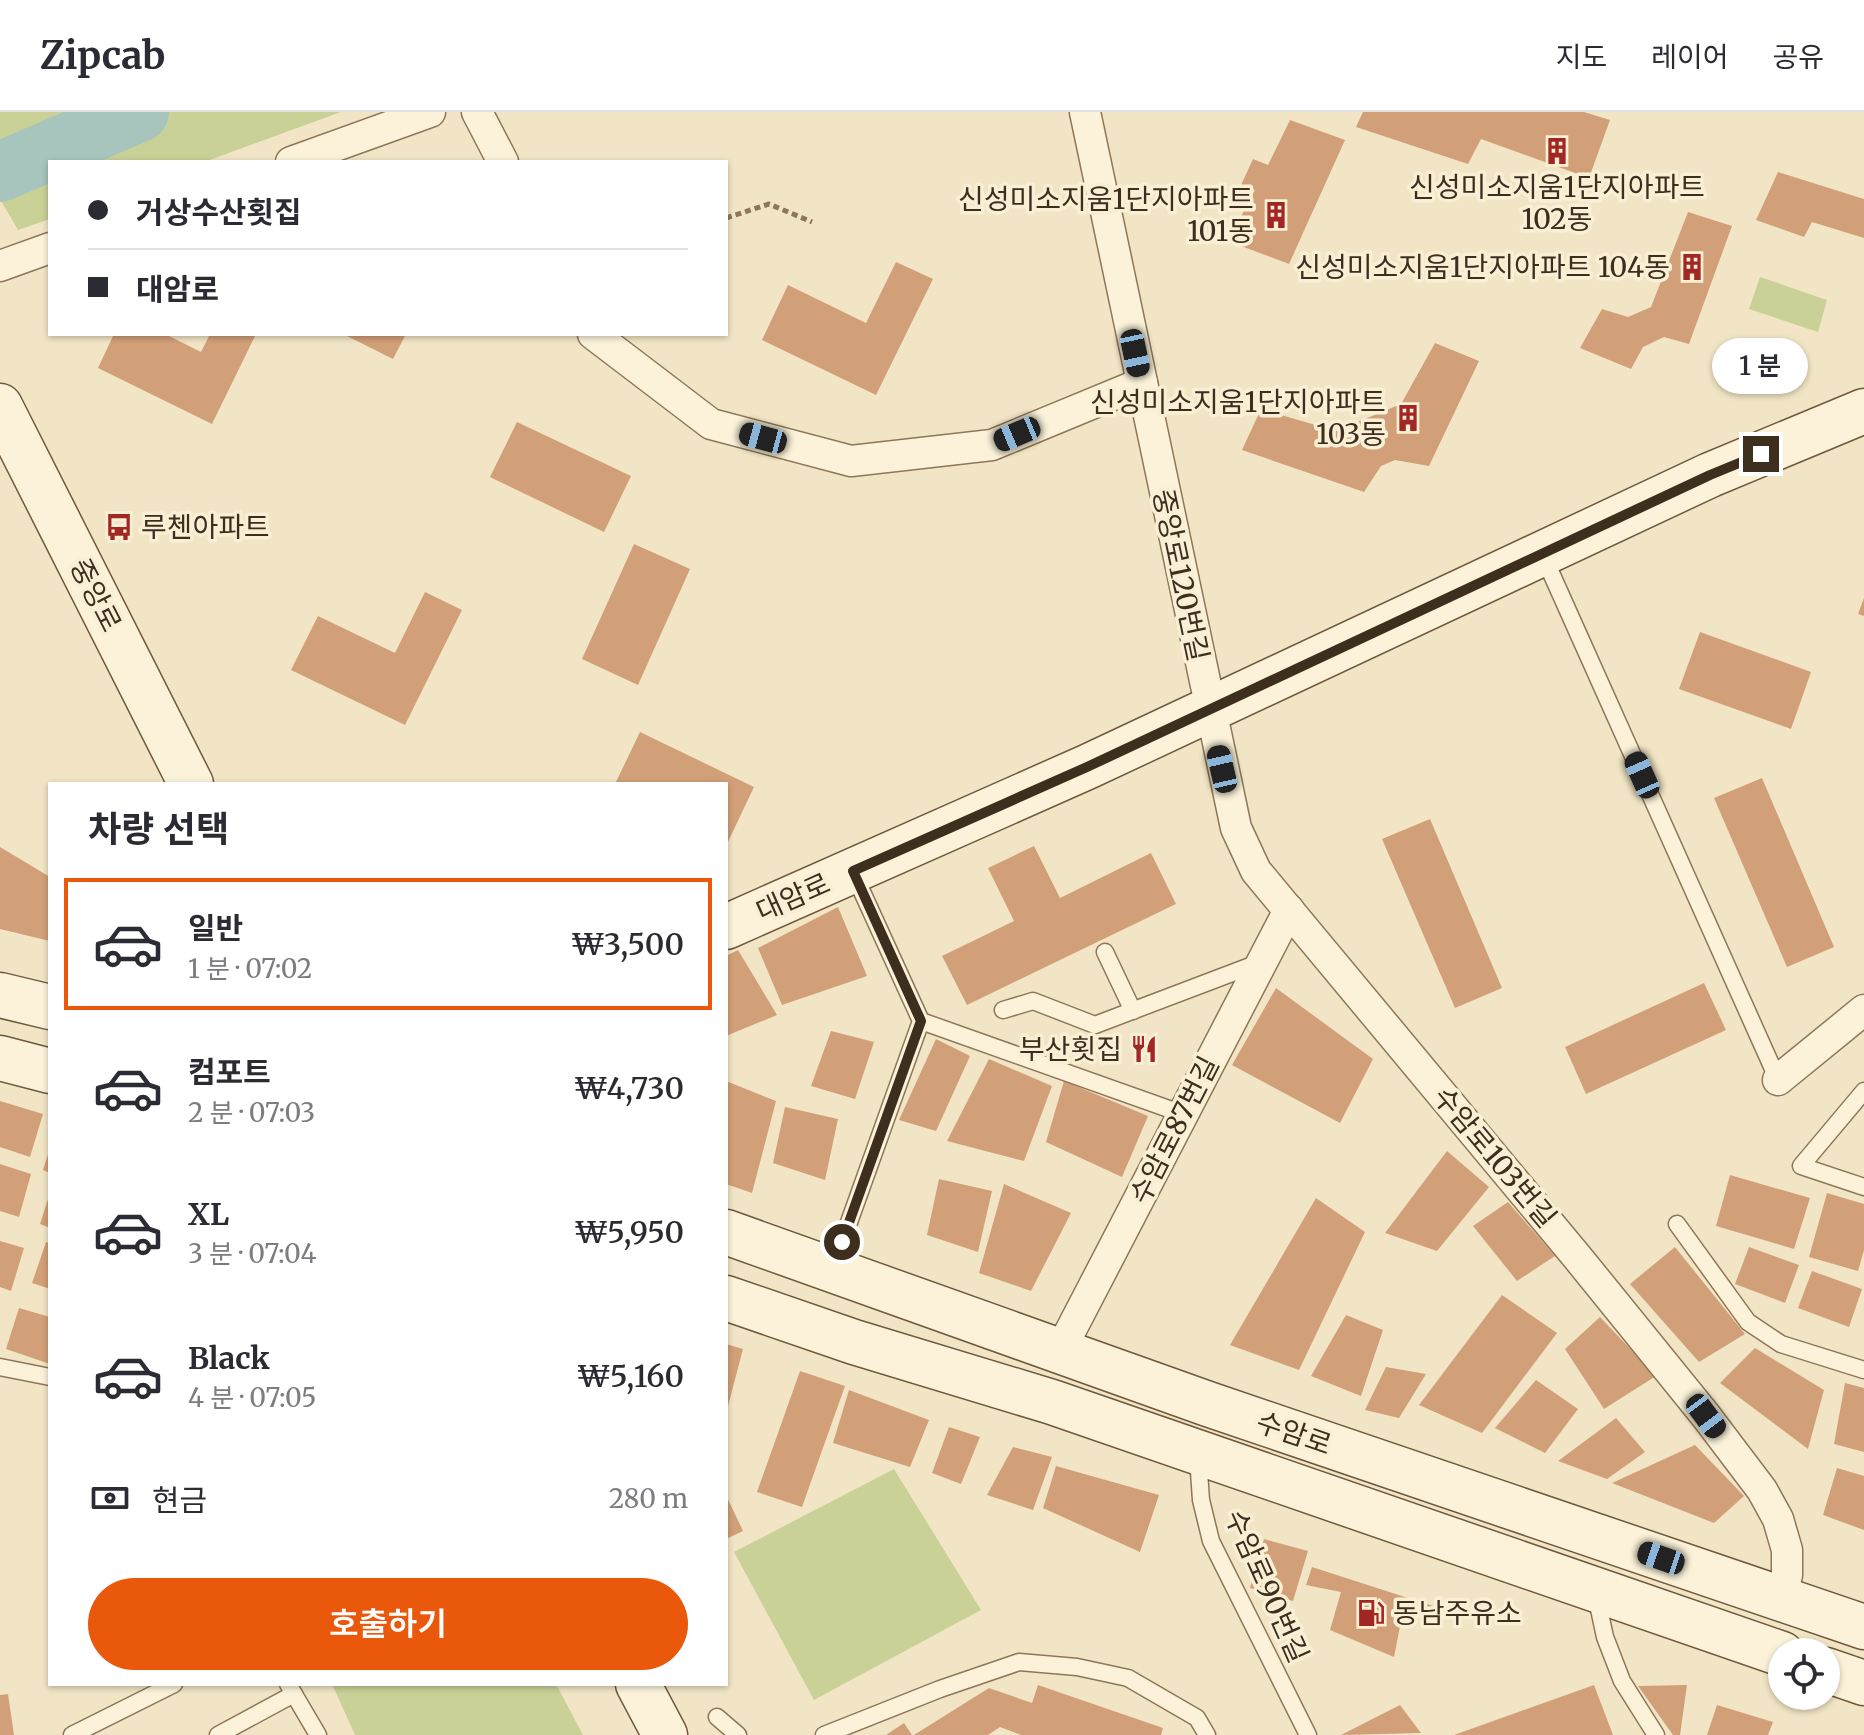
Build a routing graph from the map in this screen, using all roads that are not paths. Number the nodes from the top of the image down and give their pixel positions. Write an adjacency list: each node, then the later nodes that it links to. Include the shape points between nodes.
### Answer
1 (430, 112): 4 (street)
2 (477, 112): 5 (street)
3 (1085, 112): 9 (street, 중앙로120번길)
4 (297, 160)
5 (502, 160)
6 (48, 249): 7 (street)
7 (0, 266)
8 (596, 336): 9 (street, via 711,424 851,461 992,445)
9 (1142, 383): 13 (street, 중앙로120번길)
10 (0, 406): 14 (main road, 중앙로)
11 (1864, 411): 12 (main road, 대암로, via 1710,475)
12 (1543, 554): 13 (main road, 대암로); 28 (lane)
13 (1209, 710): 15 (main road, 대암로); 16 (street, 수암로103번길, via 1236,828 1256,871)
14 (190, 782)
15 (853, 871): 17 (main road, 대암로); 25 (lane)
16 (1289, 910): 19 (street, 수암로87번길); 42 (street, 수암로103번길, via 1578,1258 1762,1490 1787,1550)
17 (728, 926)
18 (1105, 952): 24 (lane)
19 (1262, 961): 24 (lane); 30 (street, 수암로87번길)
20 (0, 995): 21 (main road)
21 (48, 1007)
22 (1003, 1010): 24 (lane, via 1033,1001 1095,1025)
23 (1864, 1010): 28 (street)
24 (1133, 1011)
25 (921, 1021): 30 (lane); 34 (lane)
26 (0, 1058): 27 (main road)
27 (48, 1070)
28 (1778, 1080)
29 (1864, 1091): 31 (lane, via 1801,1166)
30 (1183, 1114): 36 (street, 수암로87번길)
31 (1864, 1187)
32 (1677, 1224): 38 (lane, via 1748,1322 1781,1344)
33 (728, 1233): 34 (main road, 수암로)
34 (832, 1270): 36 (main road, 수암로)
35 (728, 1299): 40 (main road, 수암로)
36 (1060, 1351): 42 (main road, 수암로)
37 (0, 1367): 39 (lane)
38 (1864, 1370)
39 (48, 1377)
40 (1197, 1452): 41 (main road, 수암로); 58 (lane, 수암로90번길, via 1211,1541)
41 (1594, 1590): 44 (main road, 수암로); 59 (lane, via 1622,1681)
42 (1782, 1599): 43 (main road, 수암로)
43 (1864, 1627)
44 (1768, 1649)
45 (1840, 1675): 46 (main road)
46 (1864, 1683)
47 (170, 1686): 51 (lane)
48 (639, 1686): 54 (main road)
49 (291, 1689): 52 (lane); 53 (lane)
50 (717, 1717): 55 (lane)
51 (72, 1735)
52 (218, 1735)
53 (318, 1735)
54 (665, 1735)
55 (738, 1735)
56 (824, 1735): 57 (lane, via 1019,1662 1128,1678 1197,1718)
57 (1207, 1735)
58 (1308, 1735)
59 (1656, 1735)

